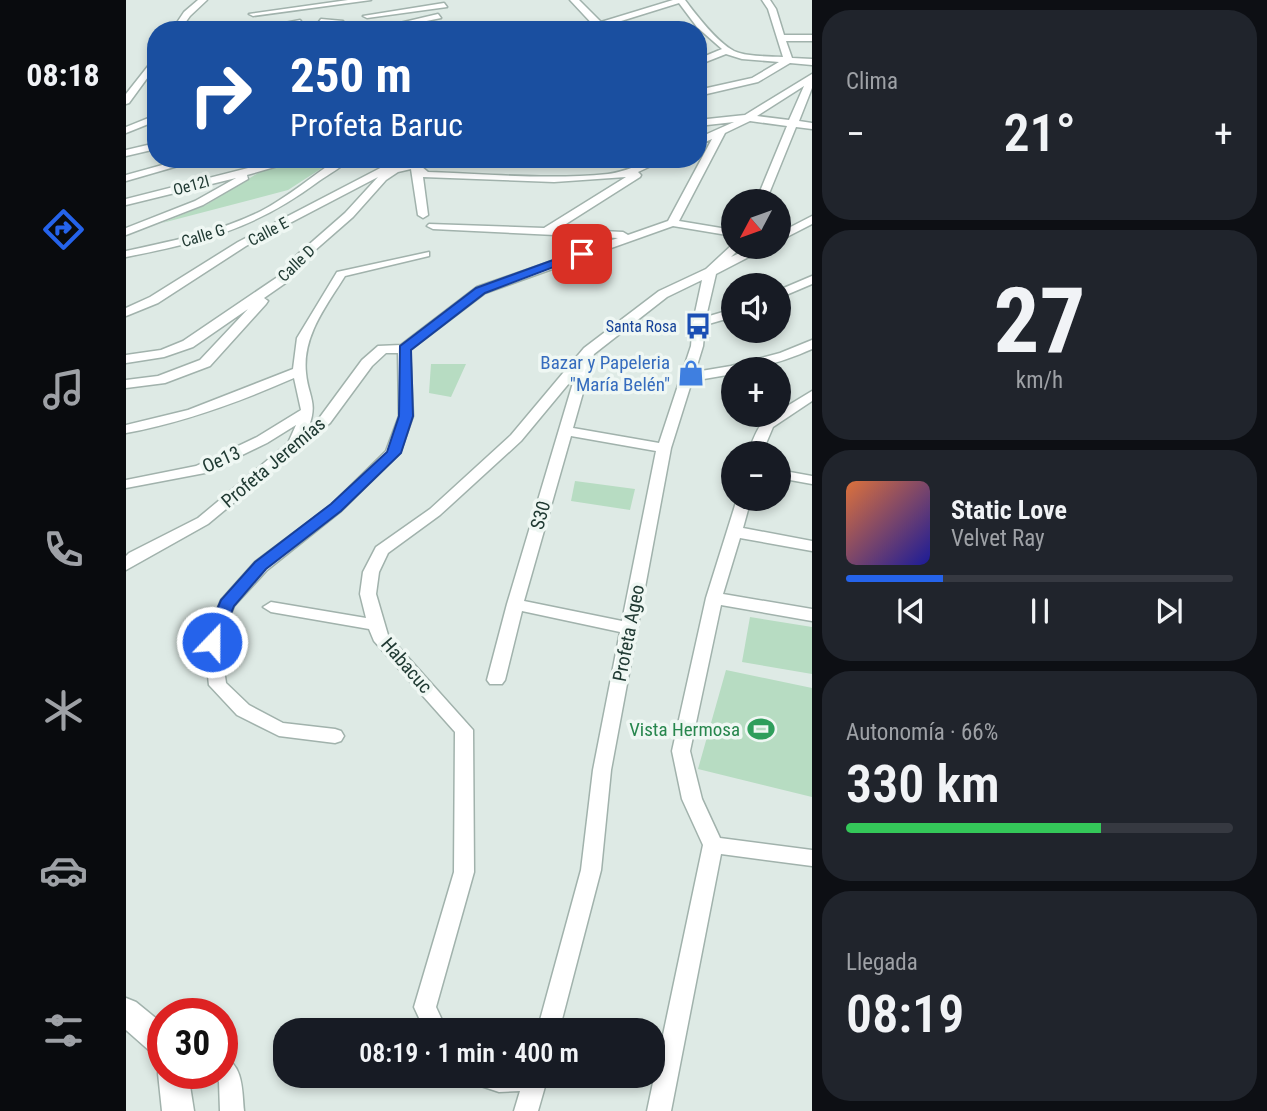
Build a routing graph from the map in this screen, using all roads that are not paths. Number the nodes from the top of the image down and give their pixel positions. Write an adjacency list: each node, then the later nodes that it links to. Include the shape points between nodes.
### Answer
1 (203, 0): 10 (street)
2 (276, 0): 8 (street)
3 (367, 0): 8 (street)
4 (681, 0): 14 (street); 15 (street)
5 (766, 0): 17 (street)
6 (577, 1): 13 (street)
7 (443, 2): 9 (street); 12 (street, via 445,15)
8 (253, 14): 11 (street)
9 (367, 16)
10 (182, 21)
11 (248, 21)
12 (412, 21)
13 (595, 21)
14 (619, 21)
15 (697, 21)
16 (707, 31): 19 (street)
17 (780, 38): 18 (street); 21 (street)
18 (812, 38)
19 (726, 51): 20 (street); 21 (street)
20 (707, 58)
21 (788, 60): 22 (street); 27 (street, via 744,84)
22 (812, 62)
23 (147, 72): 26 (street)
24 (812, 77): 29 (street); 31 (street)
25 (126, 78): 26 (street)
26 (143, 78): 28 (street)
27 (707, 91)
28 (126, 101)
29 (748, 118): 30 (street); 31 (street); 35 (street)
30 (707, 122)
31 (793, 123): 33 (street); 52 (street)
32 (147, 124): 34 (street)
33 (812, 125)
34 (126, 130)
35 (721, 132): 36 (street); 39 (street)
36 (707, 138)
37 (147, 148): 38 (street)
38 (126, 153)
39 (707, 158)
40 (163, 168): 51 (street)
41 (247, 168): 53 (street, Oe12l)
42 (257, 168): 60 (street, via 199,203)
43 (333, 168): 63 (street, Calle G, via 262,214 204,236)
44 (385, 168): 71 (street, Calle E)
45 (401, 168): 68 (street, Calle D, via 382,178)
46 (416, 168): 54 (street)
47 (419, 168): 48 (street, via 426,175 582,178)
48 (639, 168)
49 (647, 168): 61 (street)
50 (702, 168): 56 (street)
51 (126, 178)
52 (766, 189)
53 (126, 202)
54 (423, 215)
55 (808, 219): 58 (street)
56 (672, 223): 59 (street); 62 (street)
57 (433, 226): 61 (street)
58 (791, 230)
59 (721, 231)
60 (126, 232)
61 (545, 232): 62 (street)
62 (632, 236): 75 (street, via 481,290)
63 (126, 254)
64 (425, 254): 79 (street, via 341,274 303,338)
65 (723, 259): 67 (street)
66 (737, 259): 67 (street, Habacuc)
67 (710, 272): 73 (street, Profeta Ageo); 76 (street, Habacuc, via 663,295)
68 (283, 279): 78 (street, Calle D, via 188,344); 82 (street, via 205,363 160,380)
69 (812, 280): 70 (street)
70 (791, 289)
71 (126, 312)
72 (721, 318): 73 (street)
73 (699, 321): 81 (street, Profeta Ageo, via 697,346)
74 (812, 344): 77 (street)
75 (404, 349): 88 (street, Profeta Jeremías, via 383,349 366,363 325,420); 104 (street, via 406,416 393,453 336,508 261,566 227,604 212,642 218,685 243,710 279,729)
76 (589, 351): 86 (street, S30); 101 (street, Habacuc, via 516,438 435,512 382,550 368,594)
77 (781, 357)
78 (126, 359)
79 (299, 371): 84 (street); 85 (street, via 228,402 168,422)
80 (721, 372): 81 (street)
81 (685, 378): 89 (street, Profeta Ageo)
82 (126, 384)
83 (809, 399): 87 (street, via 767,425)
84 (308, 411): 88 (street); 92 (street, Oe13, via 200,470)
85 (126, 429)
86 (564, 431): 89 (street); 98 (street, S30)
87 (760, 441)
88 (294, 446): 96 (street, Profeta Jeremías, via 203,521)
89 (664, 447): 102 (street, Profeta Ageo)
90 (791, 476): 91 (street)
91 (812, 480)
92 (126, 484)
93 (741, 511): 94 (street)
94 (736, 532): 95 (street); 97 (street)
95 (812, 546)
96 (126, 565)
97 (714, 598): 100 (street); 105 (street, via 681,751 692,799)
98 (515, 604): 102 (street); 103 (street, S30)
99 (271, 607): 101 (street)
100 (812, 615)
101 (377, 625): 108 (street, Habacuc, via 380,636 464,730 464,872 425,1007)
102 (629, 628): 109 (street, Profeta Ageo, via 602,770 591,870)
103 (496, 680)
104 (335, 736)
105 (713, 845): 106 (street); 117 (street)
106 (812, 858)
107 (126, 1011): 110 (street)
108 (430, 1018)
109 (551, 1018)
110 (147, 1029)
111 (533, 1088): 116 (street)
112 (175, 1089): 114 (street)
113 (231, 1089): 115 (street)
114 (178, 1111)
115 (232, 1111)
116 (526, 1111)
117 (659, 1111)

